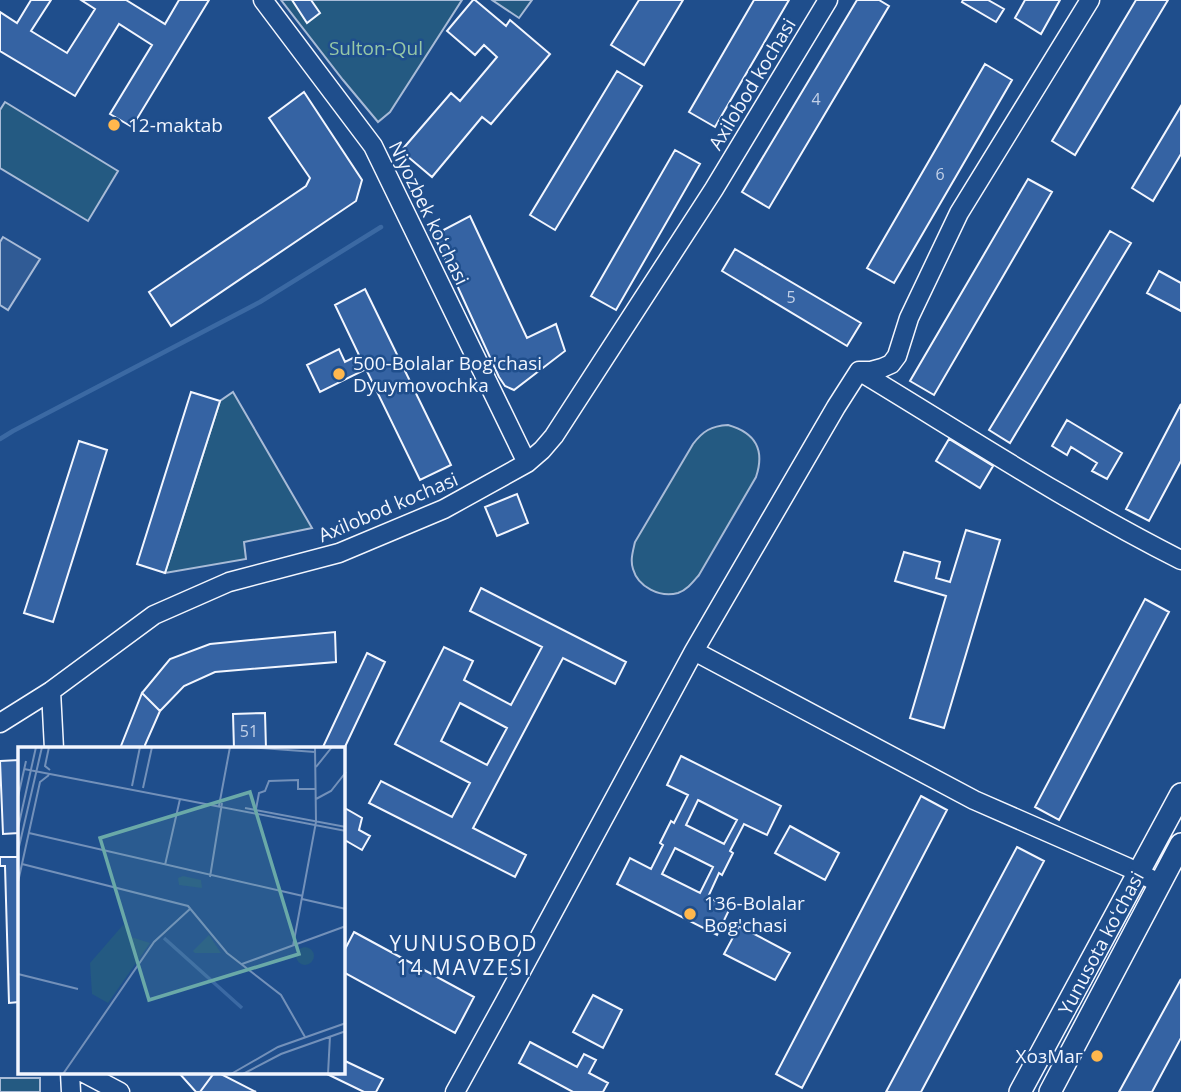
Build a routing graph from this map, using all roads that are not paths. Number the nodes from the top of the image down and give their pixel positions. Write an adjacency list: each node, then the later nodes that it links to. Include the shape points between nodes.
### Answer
1 (263, 0): 5 (street, Niyozbek koʻchasi, via 373,146)
2 (828, 0): 5 (street, Axilobod kochasi, via 619,338 554,436)
3 (1090, 0): 4 (street, via 960,213 909,318 897,356 883,368)
4 (859, 371): 6 (street, via 1019,470); 7 (street)
5 (527, 463): 8 (street, Axilobod kochasi, via 444,509 339,553 229,582 153,615)
6 (1181, 560)
7 (694, 651): 13 (street, via 974,800); 19 (street)
8 (51, 691): 9 (street, Axilobod kochasi); 10 (street)
9 (0, 723)
10 (54, 747)
11 (1181, 794): 13 (main road, Yunusota koʻchasi)
12 (1181, 844): 14 (main road, Yunusota koʻchasi)
13 (1143, 865): 14 (street); 20 (main road, Yunusota koʻchasi)
14 (1170, 876): 21 (main road, Yunusota koʻchasi)
15 (70, 1074): 17 (street)
16 (85, 1074): 18 (street)
17 (71, 1092)
18 (120, 1092)
19 (455, 1092)
20 (1020, 1092)
21 (1050, 1092)

